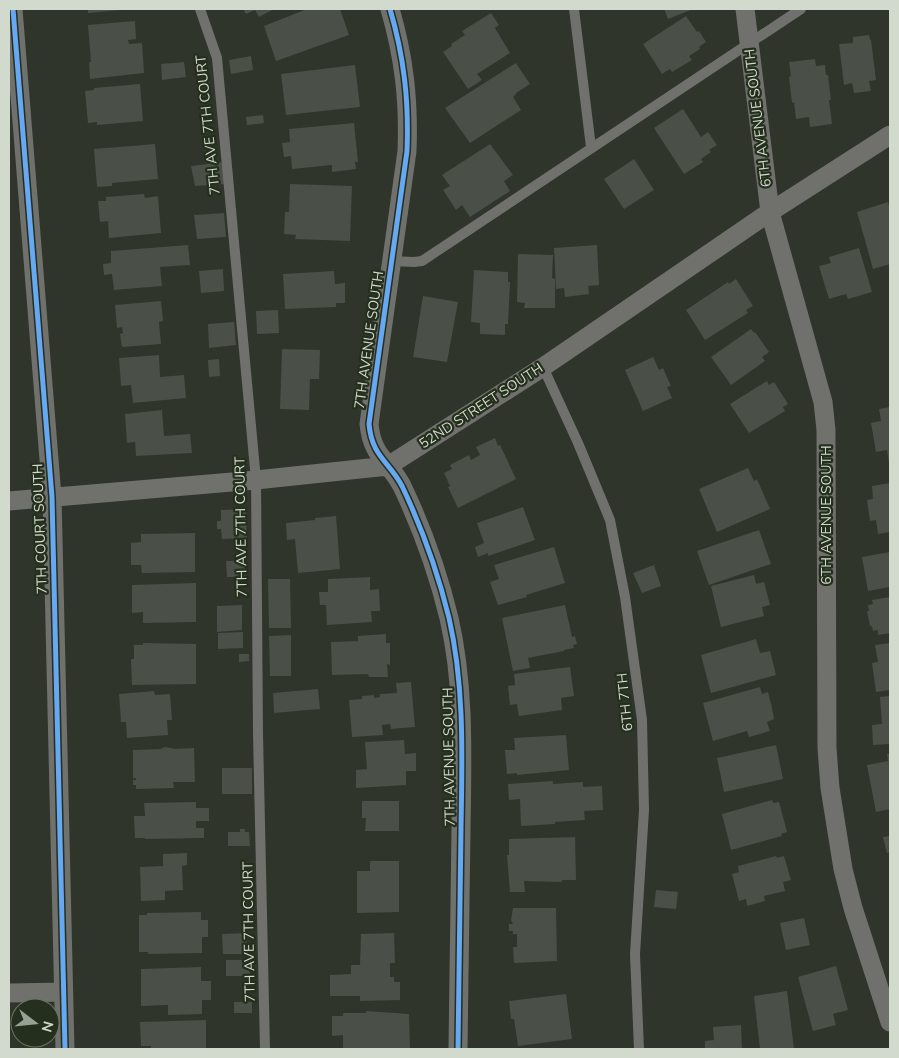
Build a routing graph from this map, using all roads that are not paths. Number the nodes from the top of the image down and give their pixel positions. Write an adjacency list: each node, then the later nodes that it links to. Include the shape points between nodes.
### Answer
1 (13, 9): 15 (street, 7TH COURT SOUTH)
2 (200, 9): 14 (lane, 7TH AVE 7TH COURT, via 218,58)
3 (390, 9): 11 (street, 7TH AVENUE SOUTH, via 404,66 408,122 407,151)
4 (574, 9): 9 (lane)
5 (745, 9): 7 (street, 6TH AVENUE SOUTH)
6 (802, 9): 7 (lane)
7 (749, 42): 9 (lane); 10 (street, 6TH AVENUE SOUTH)
8 (890, 135): 10 (street, 52ND STREET SOUTH)
9 (591, 147): 11 (lane, via 422,260)
10 (770, 212): 12 (street, 52ND STREET SOUTH); 19 (street, 6TH AVENUE SOUTH, via 823,402 826,430 827,748 836,829 853,908)
11 (391, 261): 13 (street, 7TH AVENUE SOUTH, via 369,424 373,446)
12 (543, 367): 13 (street, 52ND STREET SOUTH); 23 (lane, 6TH 7TH, via 610,520 641,710 644,810 635,954)
13 (388, 466): 14 (street, 52ND STREET SOUTH); 22 (street, 7TH AVENUE SOUTH, via 402,486 427,548 449,618 456,657 462,736)
14 (256, 480): 15 (street, 52ND STREET SOUTH); 21 (lane, 7TH AVE 7TH COURT)
15 (52, 497): 16 (street, 52ND STREET SOUTH); 17 (street, 7TH COURT SOUTH)
16 (9, 501)
17 (63, 992): 18 (street); 20 (street, 7TH COURT SOUTH)
18 (9, 993)
19 (890, 1022)
20 (64, 1049)
21 (265, 1049)
22 (458, 1049)
23 (639, 1049)

